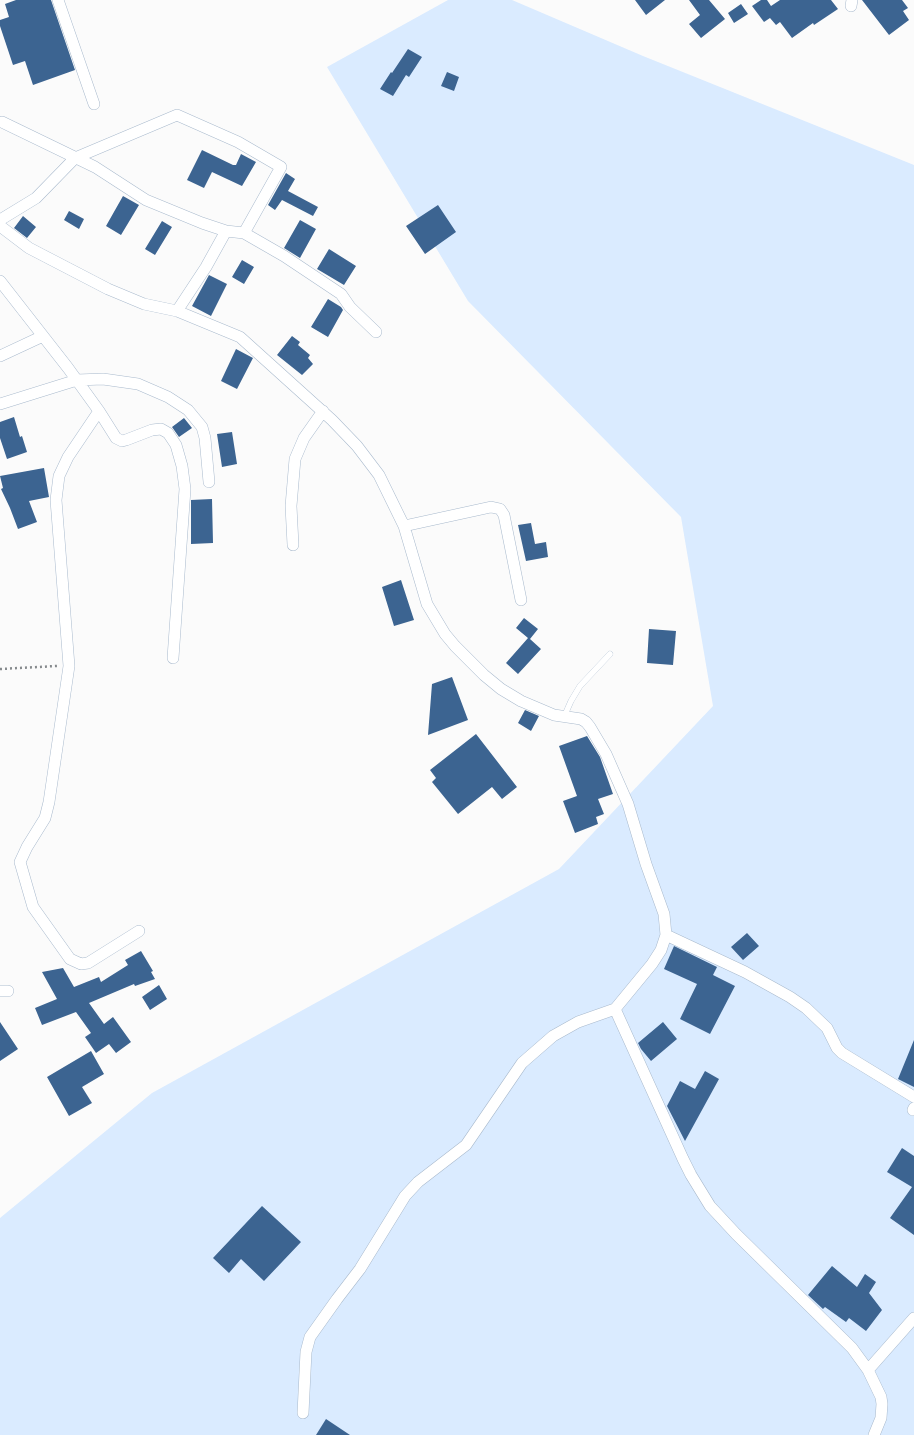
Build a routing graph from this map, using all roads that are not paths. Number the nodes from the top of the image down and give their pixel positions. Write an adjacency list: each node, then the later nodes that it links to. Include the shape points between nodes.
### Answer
1 (58, 0): 2 (street)
2 (94, 104)
3 (2, 122): 4 (street)
4 (75, 158): 5 (street, via 36,198); 7 (street, via 95,167 146,200); 8 (street, via 177,115 238,142 281,167)
5 (0, 220)
6 (0, 226): 10 (street, via 30,248 108,289 144,304)
7 (226, 231): 8 (street); 10 (street)
8 (244, 233): 11 (street, via 299,265 341,294 350,307)
9 (0, 281): 12 (street)
10 (177, 311): 17 (street, via 240,337)
11 (376, 332)
12 (43, 336): 13 (street); 14 (street)
13 (0, 356)
14 (77, 380): 15 (street); 16 (street); 18 (street, via 103,379 138,384 168,397 188,410 202,426)
15 (0, 404)
16 (99, 411): 23 (street, via 118,440 161,429 171,436 179,455 185,488); 25 (street, via 68,457 59,476 56,500 69,666 49,802 45,818 20,862 33,907 70,959 81,964 88,963)
17 (323, 411): 19 (street, via 357,446 380,475); 20 (street, via 304,438 295,459 291,506)
18 (209, 482)
19 (404, 526): 21 (street, via 491,507 500,509 504,515); 24 (street, via 426,604 455,646 501,688 533,707)
20 (293, 545)
21 (521, 600)
22 (610, 654): 24 (lane, via 580,686)
23 (173, 658)
24 (564, 717): 26 (street, via 586,722 606,754 628,804 666,920)
25 (139, 931)
26 (666, 934): 27 (street, via 657,957); 28 (street, via 790,997 827,1028 842,1053)
27 (615, 1009): 30 (street, via 683,1159 710,1206 852,1348); 31 (street, via 565,1029 522,1063 466,1145 418,1182 405,1196 360,1269 310,1337 306,1352)
28 (914, 1096)
29 (914, 1318): 30 (street)
30 (868, 1370): 32 (street, via 882,1404 882,1418)
31 (303, 1413)
32 (874, 1435)

